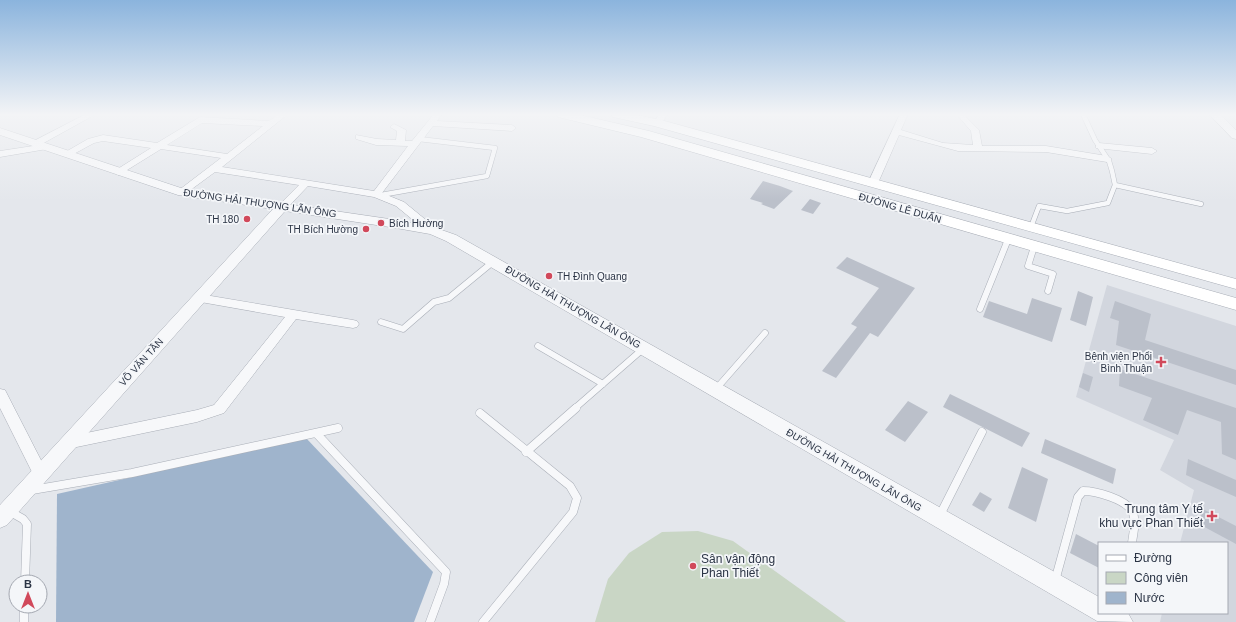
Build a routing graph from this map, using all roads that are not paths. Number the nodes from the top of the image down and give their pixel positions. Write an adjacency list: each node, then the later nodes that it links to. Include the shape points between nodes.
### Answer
1 (34, 143): 15 (street, ĐƯỜNG HẢI THƯỢNG LÃN ÔNG)
2 (43, 143): 15 (street)
3 (87, 143): 21 (street)
4 (132, 143): 17 (street)
5 (164, 143): 17 (street)
6 (247, 143): 22 (street)
7 (415, 143): 30 (street)
8 (439, 143): 30 (lane, via 495,148 487,176)
9 (676, 143): 36 (main road, ĐƯỜNG LÊ DUẨN)
10 (741, 143): 27 (main road, ĐƯỜNG LÊ DUẨN)
11 (891, 143): 27 (street)
12 (936, 143): 18 (street)
13 (977, 143): 18 (street)
14 (1098, 143): 16 (lane)
15 (40, 145): 20 (street); 21 (street, ĐƯỜNG HẢI THƯỢNG LÃN ÔNG)
16 (1099, 146): 19 (street); 23 (lane)
17 (158, 147): 22 (street); 25 (street)
18 (978, 149): 23 (street, via 1046,150)
19 (1152, 151)
20 (0, 154)
21 (67, 154): 25 (street, ĐƯỜNG HẢI THƯỢNG LÃN ÔNG)
22 (230, 157): 24 (street)
23 (1107, 159): 28 (lane)
24 (215, 169): 26 (street); 29 (street)
25 (119, 172): 29 (street, ĐƯỜNG HẢI THƯỢNG LÃN ÔNG)
26 (306, 183): 30 (street); 32 (street)
27 (874, 184): 33 (main road, ĐƯỜNG LÊ DUẨN)
28 (1114, 185): 31 (lane); 34 (lane, via 1108,203 1067,211 1039,206)
29 (182, 192): 32 (street, ĐƯỜNG HẢI THƯỢNG LÃN ÔNG)
30 (379, 194): 35 (street, via 400,204)
31 (1201, 204)
32 (283, 206): 35 (street, ĐƯỜNG HẢI THƯỢNG LÃN ÔNG); 42 (street, VÕ VĂN TẦN)
33 (981, 214): 34 (main road, ĐƯỜNG LÊ DUẨN); 36 (main road)
34 (1031, 227): 40 (main road, ĐƯỜNG LÊ DUẨN)
35 (433, 231): 39 (street, ĐƯỜNG HẢI THƯỢNG LÃN ÔNG, via 463,243)
36 (978, 231): 37 (main road, ĐƯỜNG LÊ DUẨN)
37 (1008, 239): 38 (main road, ĐƯỜNG LÊ DUẨN); 44 (lane)
38 (1034, 247): 41 (lane, via 1028,266 1053,274); 43 (main road, ĐƯỜNG LÊ DUẨN)
39 (494, 261): 46 (lane, via 449,298 434,302 403,329); 50 (street, ĐƯỜNG HẢI THƯỢNG LÃN ÔNG)
40 (1236, 284)
41 (1048, 291)
42 (199, 298): 45 (street); 58 (street, VÕ VĂN TẦN)
43 (1236, 304)
44 (980, 309)
45 (294, 313): 47 (street); 58 (street, via 219,409 197,416)
46 (380, 322)
47 (353, 324)
48 (765, 332): 52 (lane)
49 (538, 346): 51 (lane)
50 (644, 348): 51 (lane); 52 (street, ĐƯỜNG HẢI THƯỢNG LÃN ÔNG)
51 (603, 384): 59 (lane)
52 (715, 390): 63 (street, ĐƯỜNG HẢI THƯỢNG LÃN ÔNG)
53 (0, 394): 60 (street)
54 (480, 413): 59 (lane)
55 (338, 428): 56 (lane)
56 (316, 432): 61 (lane, via 132,473); 69 (lane, via 446,572)
57 (982, 432): 63 (lane)
58 (67, 443): 60 (street, VÕ VĂN TẦN)
59 (526, 452): 70 (lane, via 570,486 577,493 578,500 573,512)
60 (40, 472): 61 (street, VÕ VĂN TẦN)
61 (24, 491): 62 (street, VÕ VĂN TẦN)
62 (4, 515): 65 (lane, via 23,519 27,524)
63 (938, 519): 66 (street, ĐƯỜNG HẢI THƯỢNG LÃN ÔNG)
64 (1132, 542): 66 (lane, via 1132,511 1125,504 1091,490 1083,491 1078,497)
65 (25, 574)
66 (1054, 584): 67 (street, ĐƯỜNG HẢI THƯỢNG LÃN ÔNG)
67 (1098, 608)
68 (1107, 614): 71 (street)
69 (430, 622)
70 (483, 622)
71 (1122, 622)

